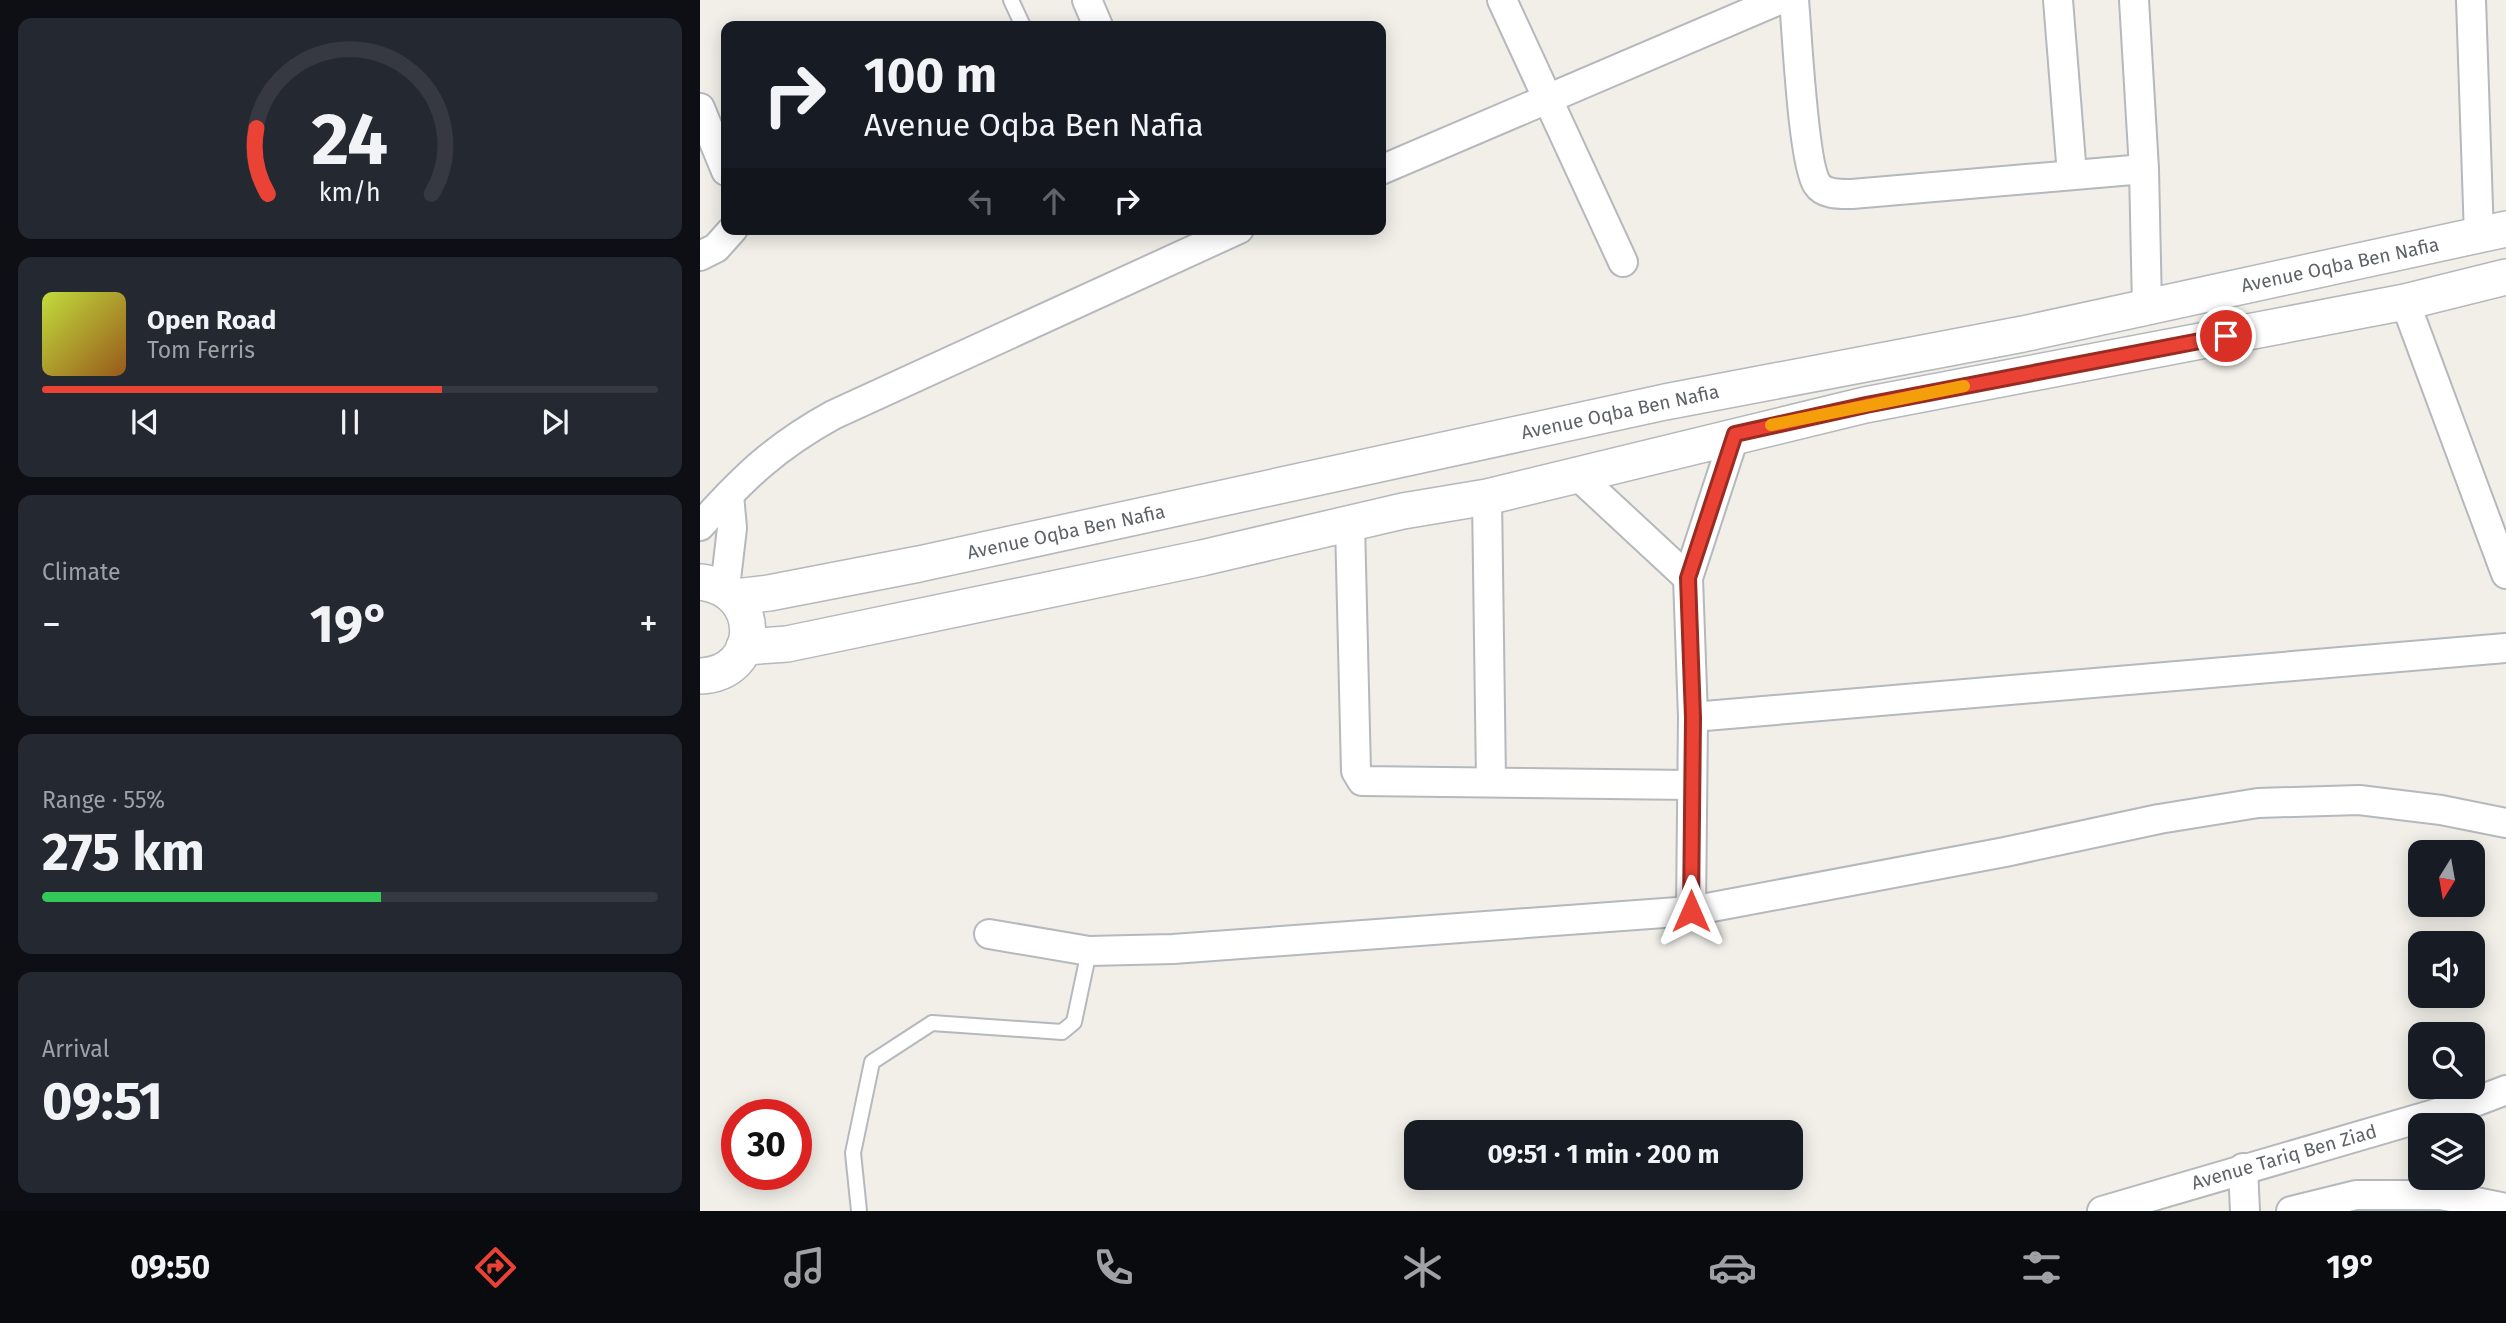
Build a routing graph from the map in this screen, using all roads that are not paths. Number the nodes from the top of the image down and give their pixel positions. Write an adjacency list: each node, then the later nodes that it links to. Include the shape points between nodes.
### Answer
1 (1011, 0): 9 (lane)
2 (1087, 0): 10 (street)
3 (1502, 0): 11 (street)
4 (1779, 0): 11 (street)
5 (1794, 0): 16 (street, via 1809,150 1817,184 1825,191 1852,194)
6 (2058, 0): 16 (street)
7 (2134, 0): 15 (street)
8 (2471, 0): 17 (street)
9 (1021, 21)
10 (1096, 21)
11 (1548, 99): 14 (street); 22 (street)
12 (700, 108): 13 (street)
13 (721, 159)
14 (1386, 168)
15 (2144, 169): 16 (street); 25 (street)
16 (2072, 175)
17 (2493, 232): 25 (street, Avenue Oqba Ben Nafia)
18 (728, 235): 21 (street)
19 (1210, 235): 20 (street)
20 (1191, 239): 28 (street, via 795,436)
21 (700, 256)
22 (1623, 262)
23 (2506, 277): 24 (street)
24 (2405, 302): 26 (street, via 1878,402); 32 (street)
25 (2147, 306): 34 (street, Avenue Oqba Ben Nafia, via 1665,402 919,564 769,593)
26 (1735, 434): 27 (street); 33 (street)
27 (1576, 474): 29 (street); 33 (street)
28 (729, 495): 31 (street); 34 (street, via 732,528)
29 (1487, 496): 30 (street); 39 (street)
30 (1350, 524): 35 (street, via 787,644); 39 (street, via 1356,771 1362,782)
31 (700, 526)
32 (2506, 574)
33 (1688, 578): 38 (street)
34 (720, 589): 35 (street, via 747,620)
35 (744, 647): 37 (street, via 728,668)
36 (2506, 648): 38 (street)
37 (701, 678)
38 (1693, 718): 40 (street)
39 (1491, 781): 40 (street)
40 (1692, 785): 42 (street)
41 (2506, 823): 42 (street, via 2359,800 2258,803 2159,818)
42 (1691, 911): 44 (street, via 1264,945)
43 (989, 934): 44 (street)
44 (1089, 951): 48 (lane, via 1074,1022 1062,1031 932,1023 872,1062 853,1153)
45 (2506, 1090): 46 (street, Avenue Tariq Ben Ziad)
46 (2243, 1168): 49 (street, Avenue Tariq Ben Ziad); 50 (street)
47 (2506, 1209): 51 (street, via 2441,1195 2356,1195)
48 (859, 1211)
49 (2102, 1211)
50 (2245, 1211)
51 (2291, 1211)

